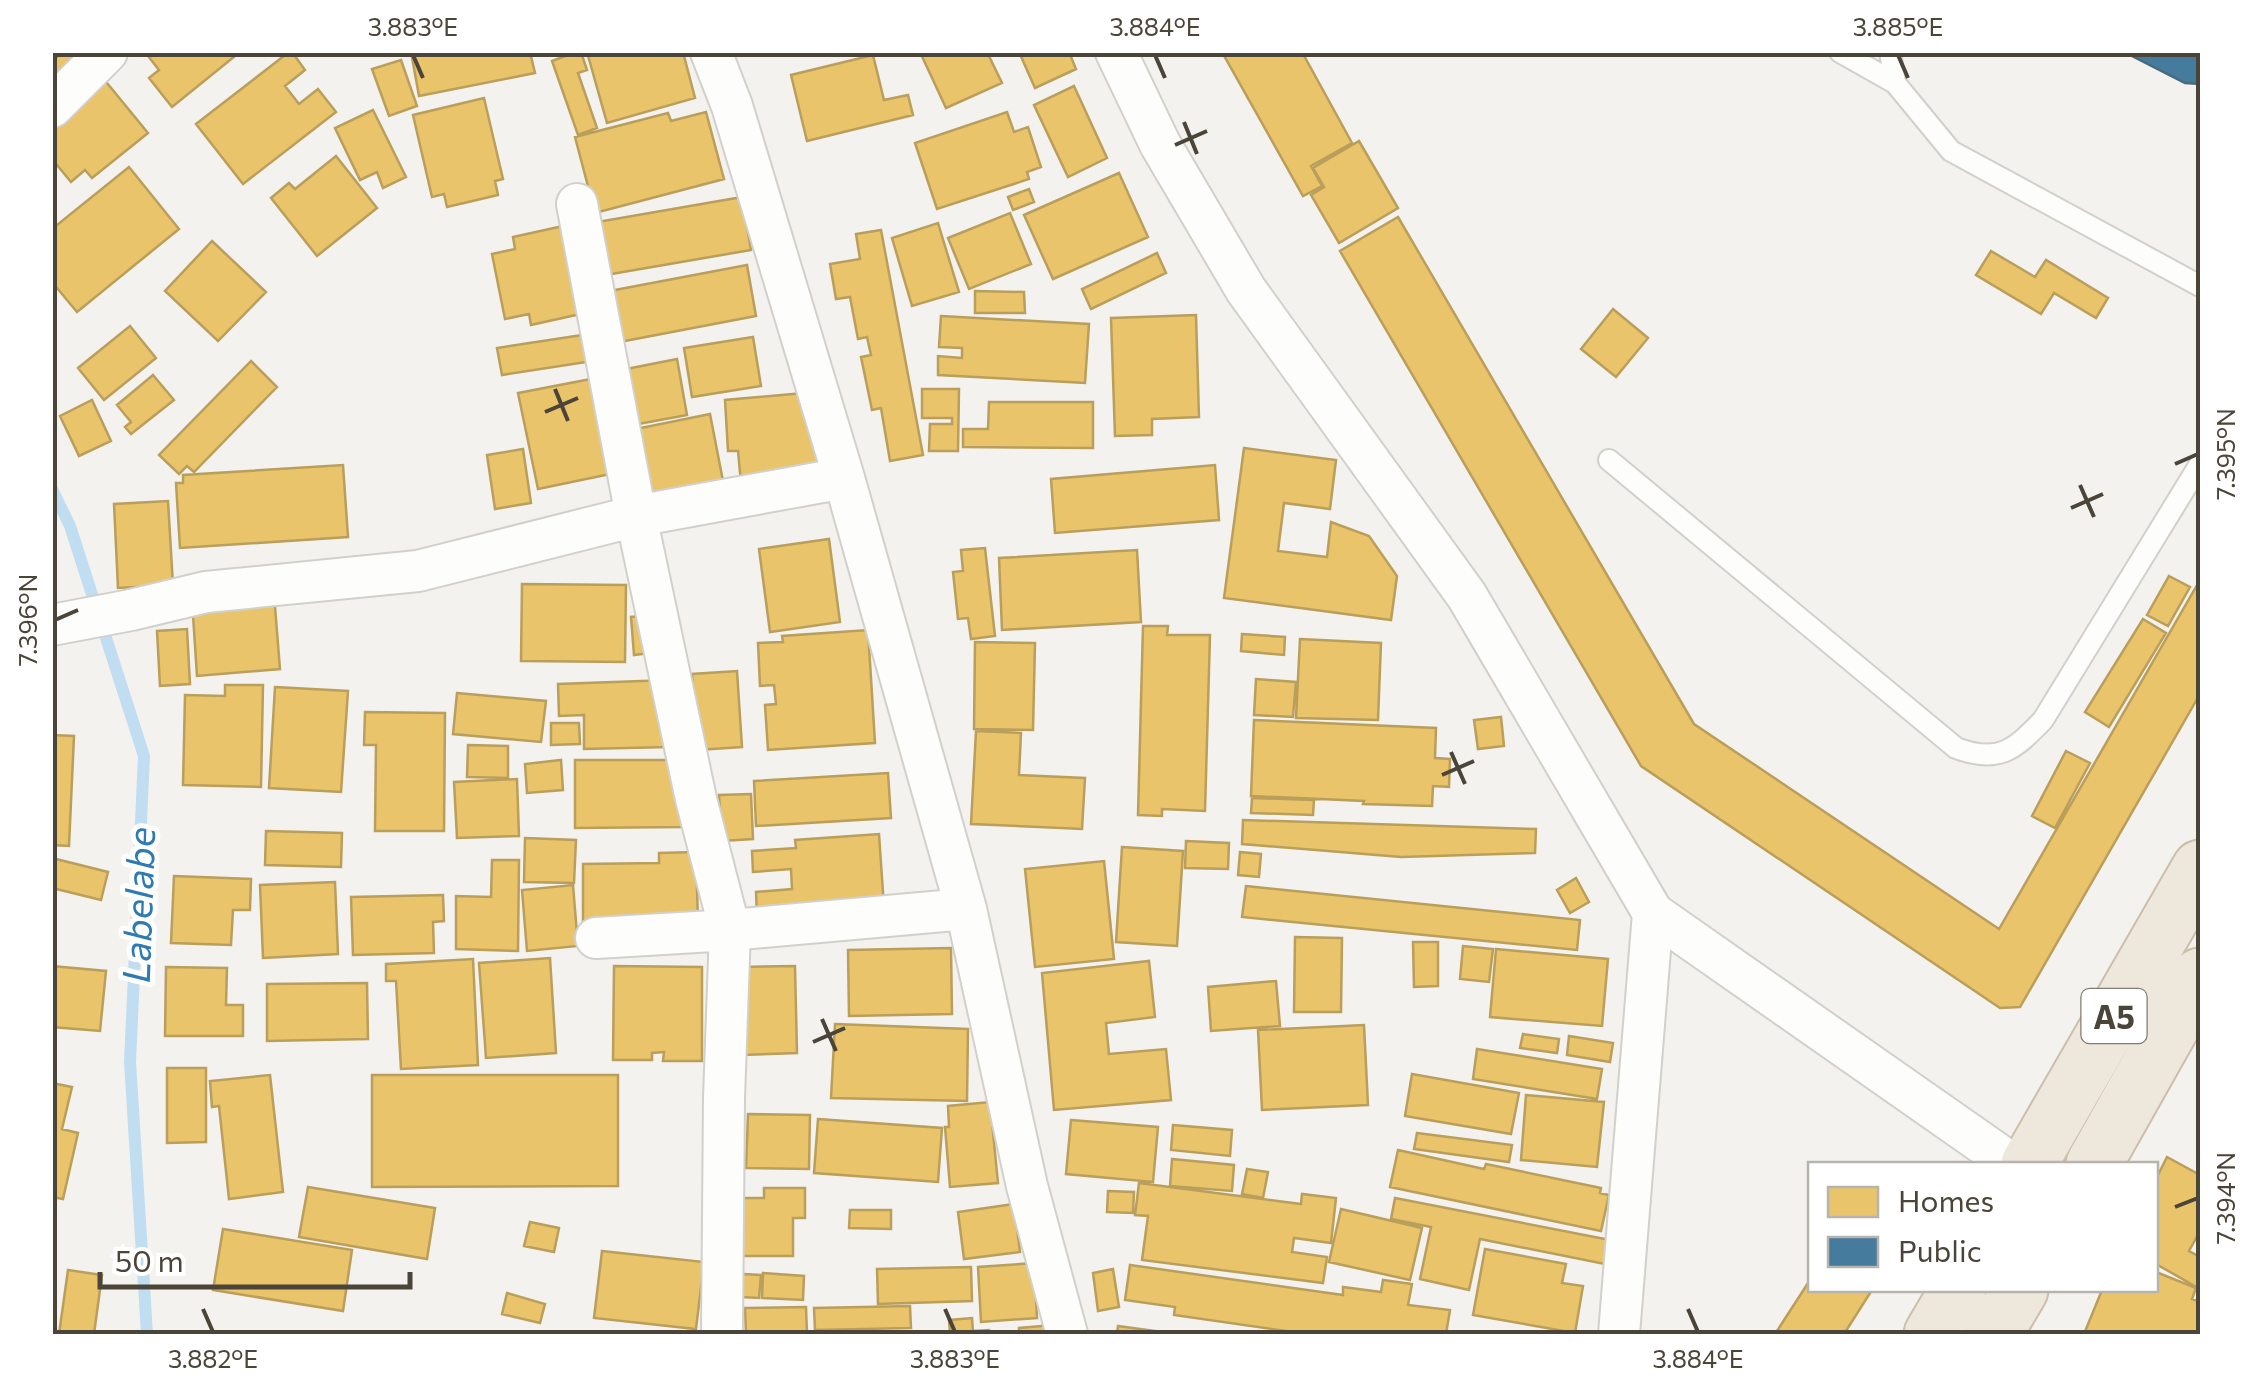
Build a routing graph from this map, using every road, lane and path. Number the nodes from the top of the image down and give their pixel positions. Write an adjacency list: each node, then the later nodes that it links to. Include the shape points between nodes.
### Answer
1 (107, 52): 7 (street)
2 (710, 52): 12 (street)
3 (1116, 52): 17 (street, via 1160,144 1246,290 1467,596)
4 (1840, 52): 6 (lane)
5 (1890, 52): 6 (lane)
6 (1895, 83): 9 (lane, via 1950,151)
7 (52, 107)
8 (577, 204): 13 (street)
9 (2200, 286)
10 (1610, 460): 11 (lane, via 1956,748 1974,755 2019,745 2043,720)
11 (2200, 464)
12 (844, 478): 13 (street); 16 (street)
13 (636, 516): 14 (street, via 418,570 206,592); 18 (street)
14 (61, 622)
15 (2193, 898): 22 (highway, A5)
16 (966, 909): 18 (street); 27 (street)
17 (1653, 913): 21 (street); 28 (street)
18 (730, 930): 19 (street); 26 (street)
19 (596, 938)
20 (2200, 976): 23 (highway, A5)
21 (2009, 1162)
22 (2030, 1162)
23 (2095, 1162)
24 (1957, 1292): 29 (highway)
25 (2019, 1292): 30 (highway)
26 (722, 1334)
27 (1067, 1334)
28 (1619, 1334)
29 (1932, 1334)
30 (1994, 1334)

